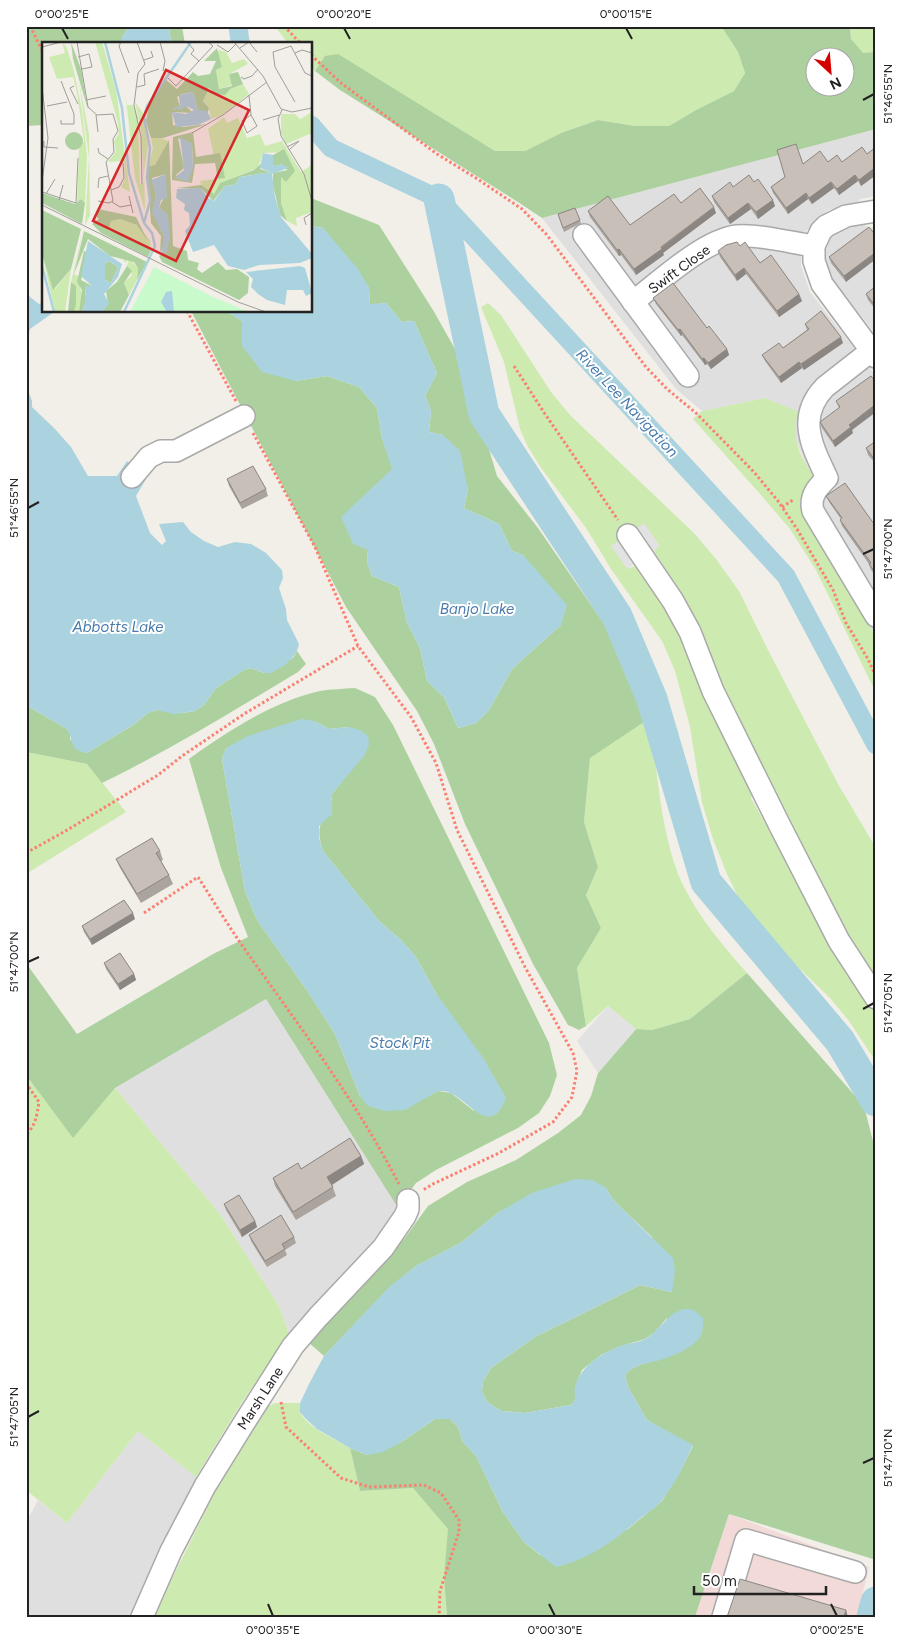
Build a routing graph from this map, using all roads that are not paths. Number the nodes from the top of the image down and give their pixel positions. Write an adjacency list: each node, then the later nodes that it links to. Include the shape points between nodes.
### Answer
1 (876, 211): 3 (street, via 831,222 821,231)
2 (584, 235): 4 (street)
3 (814, 246): 4 (street, Swift Close, via 751,236 726,239 704,248); 5 (street, via 814,261 822,284)
4 (633, 302): 6 (street)
5 (873, 354): 10 (street, via 818,393 808,426 810,439 827,478 814,494 813,511)
6 (688, 376)
7 (244, 416): 8 (street, via 176,451 161,451 149,458)
8 (132, 477)
9 (628, 535): 11 (street, via 690,632 713,691 779,824 839,941)
10 (876, 616)
11 (876, 998)
12 (408, 1200): 14 (street, Marsh Lane, via 405,1216 383,1248 293,1346 275,1374 205,1486)
13 (854, 1572): 15 (street, via 746,1540)
14 (142, 1617)
15 (723, 1617)

